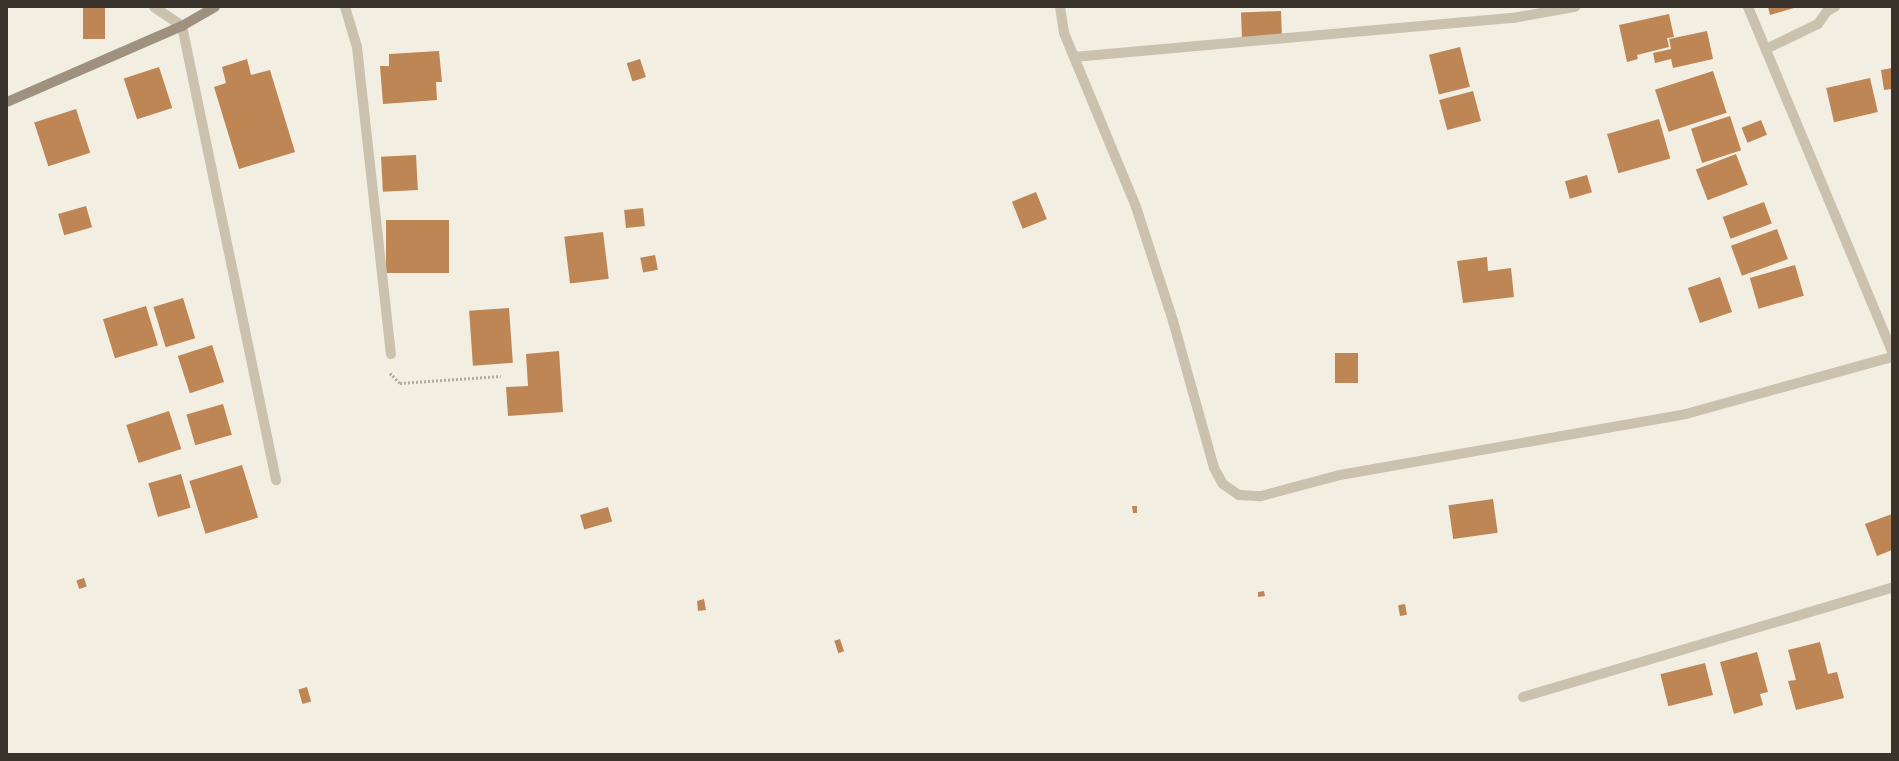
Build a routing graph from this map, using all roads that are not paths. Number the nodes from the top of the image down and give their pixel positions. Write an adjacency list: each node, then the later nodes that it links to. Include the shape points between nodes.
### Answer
1 (154, 7): 8 (street)
2 (215, 7): 8 (street)
3 (345, 7): 13 (street, via 357,47)
4 (1060, 7): 10 (street)
5 (1575, 7): 10 (street, via 1513,18)
6 (1748, 7): 9 (street)
7 (1835, 7): 9 (street, via 1827,12 1818,24)
8 (182, 26): 11 (street); 15 (street)
9 (1766, 49): 12 (street)
10 (1074, 57): 14 (street, via 1136,207 1173,321 1214,468 1223,484 1239,495 1261,496 1340,475 1686,414)
11 (7, 102)
12 (1892, 351)
13 (391, 354)
14 (1892, 356)
15 (276, 480)
16 (1892, 588): 17 (street)
17 (1523, 697)

